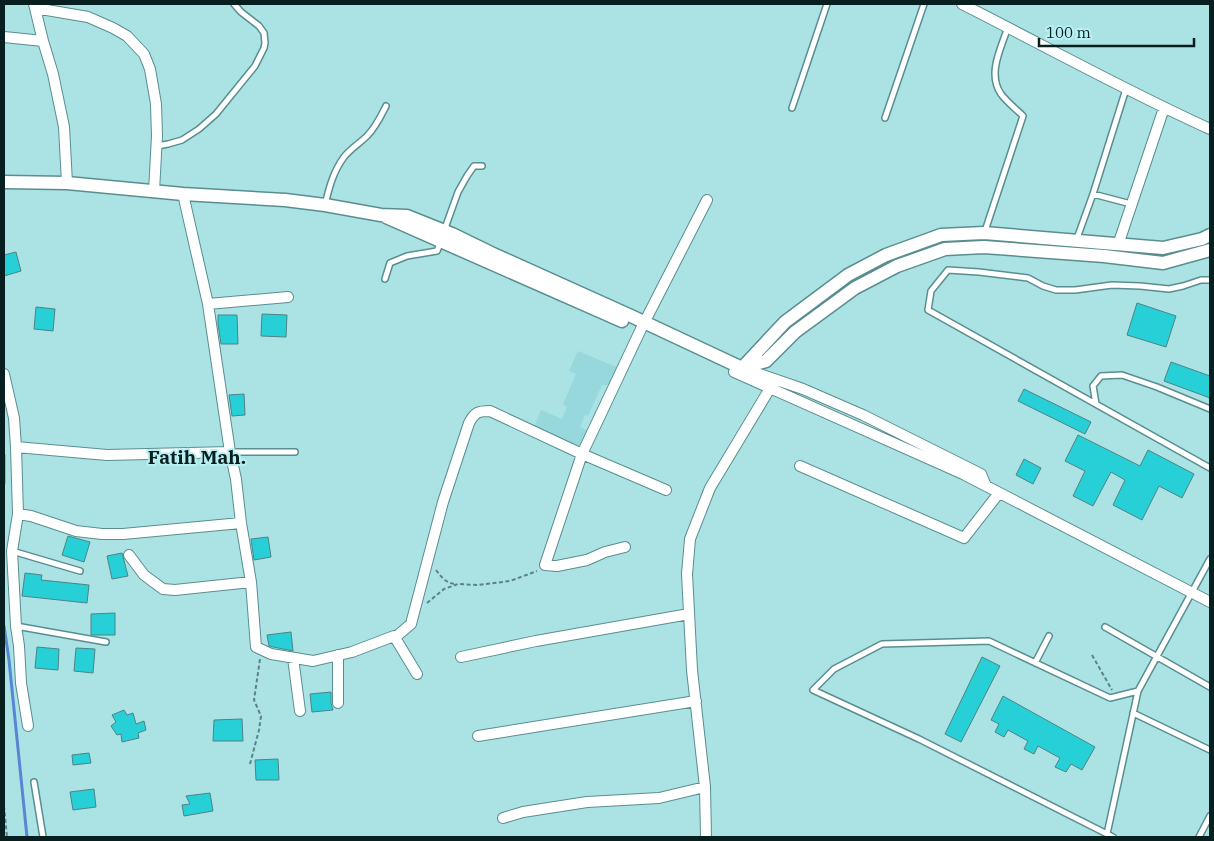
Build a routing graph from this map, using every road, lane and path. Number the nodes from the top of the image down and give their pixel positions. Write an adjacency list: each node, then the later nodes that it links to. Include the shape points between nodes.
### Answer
1 (234, 4): 15 (lane, via 264,33 264,48 255,66 216,114 198,129 182,140)
2 (827, 4): 11 (lane)
3 (924, 4): 13 (lane)
4 (962, 4): 6 (street)
5 (35, 6): 8 (street); 15 (street, via 97,20 127,36 144,54 156,104)
6 (1008, 27): 9 (street); 25 (lane, via 996,64 995,81 1002,96 1023,116)
7 (4, 37): 8 (street)
8 (43, 41): 18 (street, via 64,127)
9 (1126, 89): 12 (street); 21 (lane)
10 (386, 106): 24 (lane, via 368,135 344,157 332,178)
11 (792, 108)
12 (1164, 108): 14 (street); 23 (street)
13 (885, 118)
14 (1210, 129)
15 (157, 146): 19 (street)
16 (482, 166): 27 (lane, via 474,166 462,184)
17 (4, 182): 18 (street)
18 (68, 183): 19 (street)
19 (154, 191): 20 (street)
20 (183, 194): 24 (street, via 286,200); 35 (street)
21 (1093, 194): 23 (lane); 28 (lane)
22 (707, 200): 36 (street)
23 (1132, 204): 29 (street)
24 (325, 206): 27 (street, via 407,216)
25 (984, 233): 28 (street); 30 (lane); 37 (street, via 941,235 886,255 848,275 785,322)
26 (1210, 235): 29 (street, via 1162,248)
27 (443, 236): 32 (lane, via 437,251 390,263); 36 (street)
28 (1076, 241): 29 (street)
29 (1118, 245)
30 (984, 247): 31 (street, via 1164,262); 37 (street, via 945,249 897,266 855,288 795,332 766,361)
31 (1210, 250)
32 (385, 279)
33 (1210, 280): 40 (lane, via 1169,289 1112,284 1056,290 1028,278 948,270 931,291 928,310)
34 (288, 297): 35 (street)
35 (208, 304): 43 (street)
36 (643, 326): 37 (street); 45 (street)
37 (738, 370): 39 (street)
38 (4, 374): 42 (street, via 14,418)
39 (772, 384): 49 (street, via 803,389 863,415 981,474 986,486); 64 (street, via 710,488 690,539 687,574)
40 (1096, 404): 41 (lane, via 1093,386 1101,376 1122,375); 47 (lane)
41 (1210, 409)
42 (16, 447): 43 (street, via 107,455); 50 (street)
43 (230, 452): 44 (lane); 51 (street)
44 (295, 452)
45 (582, 454): 48 (street); 56 (street); 63 (street, via 490,411 477,412 472,416 443,502)
46 (800, 466): 49 (street, via 964,538)
47 (1210, 468)
48 (666, 490)
49 (999, 493): 61 (street)
50 (18, 514): 51 (street, via 76,531 102,534); 53 (street)
51 (241, 523): 59 (street)
52 (625, 547): 56 (street, via 587,560)
53 (12, 551): 57 (lane); 65 (street)
54 (129, 555): 59 (street, via 144,575 163,589)
55 (1210, 559): 61 (lane)
56 (545, 565): 60 (path, via 535,573 510,582)
57 (80, 571)
58 (436, 571): 60 (path, via 450,584)
59 (251, 582): 70 (street, via 256,647)
60 (458, 584): 63 (path, via 444,589)
61 (1192, 593): 62 (street); 74 (lane)
62 (1210, 602)
63 (414, 611): 67 (street, via 411,624)
64 (689, 614): 73 (street); 81 (street)
65 (16, 626): 69 (lane); 85 (street)
66 (1104, 627): 74 (lane)
67 (394, 636): 71 (street); 77 (street)
68 (1049, 636): 76 (lane)
69 (106, 642)
70 (261, 650): 75 (street); 88 (path, via 254,700 261,716)
71 (338, 655): 75 (street, via 313,661); 82 (street)
72 (1092, 655): 80 (path)
73 (461, 656)
74 (1157, 657): 78 (lane); 79 (lane)
75 (293, 658): 83 (street)
76 (1035, 663): 80 (lane, via 1110,698); 94 (lane, via 989,641 882,644 834,669 813,690 919,739)
77 (417, 674)
78 (1210, 687)
79 (1138, 691): 80 (lane); 84 (lane)
80 (1116, 696)
81 (696, 701): 86 (street); 90 (street)
82 (338, 703)
83 (300, 711)
84 (1133, 713): 87 (lane); 94 (lane)
85 (28, 726)
86 (478, 736)
87 (1210, 750)
88 (250, 764)
89 (34, 782): 96 (lane)
90 (705, 787): 93 (street, via 658,798 586,802); 97 (street)
91 (4, 806): 95 (path)
92 (1210, 816): 99 (lane)
93 (503, 818)
94 (1107, 834): 98 (lane)
95 (7, 837)
96 (43, 837)
97 (706, 837)
98 (1113, 837)
99 (1199, 837)

